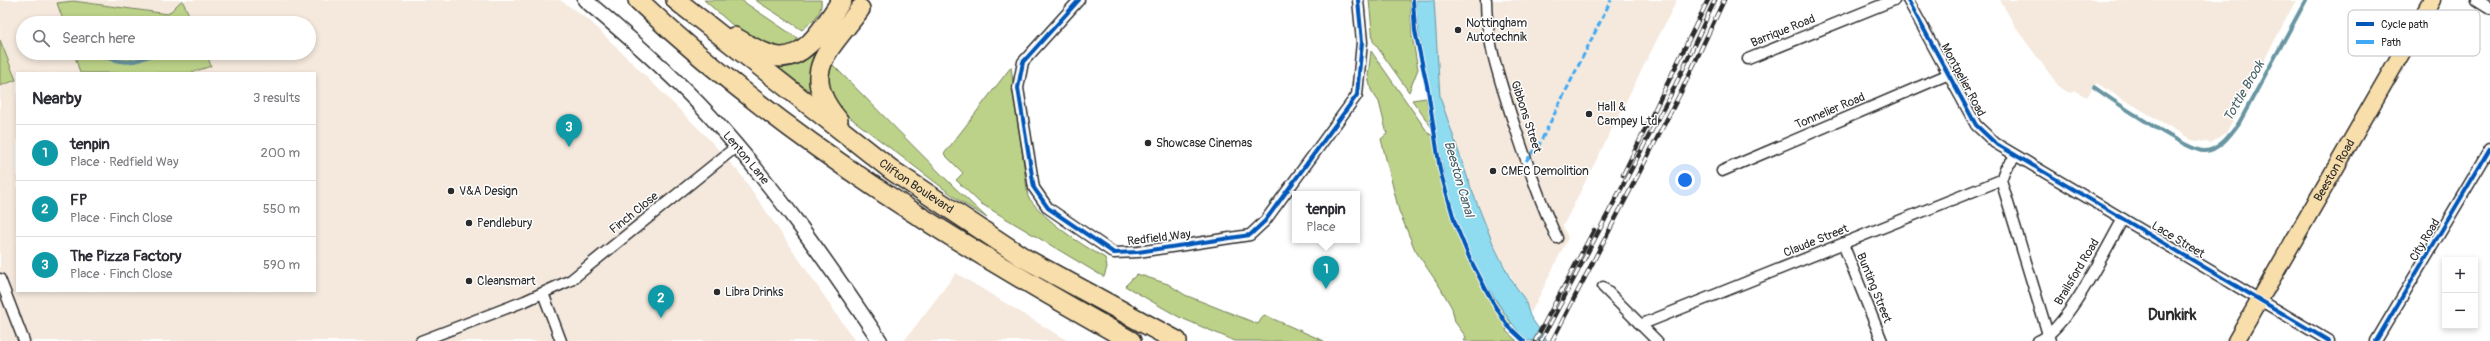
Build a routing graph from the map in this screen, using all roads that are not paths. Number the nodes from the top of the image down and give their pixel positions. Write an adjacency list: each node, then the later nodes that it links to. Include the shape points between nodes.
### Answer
1 (585, 0): 19 (street, Lenton Lane, via 668,75)
2 (638, 0): 38 (highway, Clifton Boulevard, via 674,34 757,103 885,194 1014,276)
3 (676, 0): 15 (highway, Clifton Boulevard)
4 (842, 0): 15 (highway, via 811,42 795,55 774,57)
5 (1079, 0): 6 (street, Redfield Way, via 1024,62 1018,88 1034,188 1048,208 1114,253 1138,252 1250,235 1264,221 1356,95 1362,42)
6 (1358, 0)
7 (1486, 0): 26 (street, Gibbons Street, via 1489,36 1500,79 1526,161)
8 (1894, 0): 17 (street, Barrique Road)
9 (1908, 0): 18 (street, Montpelier Road)
10 (2432, 0): 14 (main road, Beeston Road)
11 (2477, 0): 13 (street)
12 (858, 3): 22 (highway, via 826,53 818,72 819,84 824,102 838,120)
13 (2490, 8)
14 (2426, 10)
15 (696, 18): 22 (highway, Clifton Boulevard)
16 (2400, 56): 31 (main road, Beeston Road)
17 (1748, 59)
18 (1949, 74): 21 (street, Montpelier Road, via 1976,125); 23 (street, Tonnelier Road)
19 (737, 146): 30 (street, Finch Close, via 571,280); 37 (street, Lenton Lane, via 816,249)
20 (2490, 149): 45 (street, City Road)
21 (2016, 156): 24 (street, via 2005,169); 25 (street, Lace Street)
22 (881, 162): 39 (highway, Clifton Boulevard, via 1024,258)
23 (1722, 171)
24 (2001, 180): 27 (street, Claude Street); 33 (street)
25 (2123, 219): 31 (street, Lace Street); 33 (street, Brailsford Road, via 2064,320)
26 (1557, 238)
27 (1843, 244): 32 (street, Claude Street); 41 (street, Bunting Street)
28 (0, 279): 34 (street)
29 (1603, 287): 32 (street)
30 (543, 293): 35 (street, Finch Close); 36 (street)
31 (2259, 301): 43 (main road, Beeston Road); 44 (street, Lace Street)
32 (1640, 325): 40 (street)
33 (2050, 338): 42 (street, Brailsford Road)
34 (24, 341)
35 (421, 341)
36 (561, 341)
37 (880, 341)
38 (1132, 341)
39 (1177, 341)
40 (1657, 341)
41 (1882, 341)
42 (2038, 341)
43 (2236, 341)
44 (2329, 341)
45 (2376, 341)

